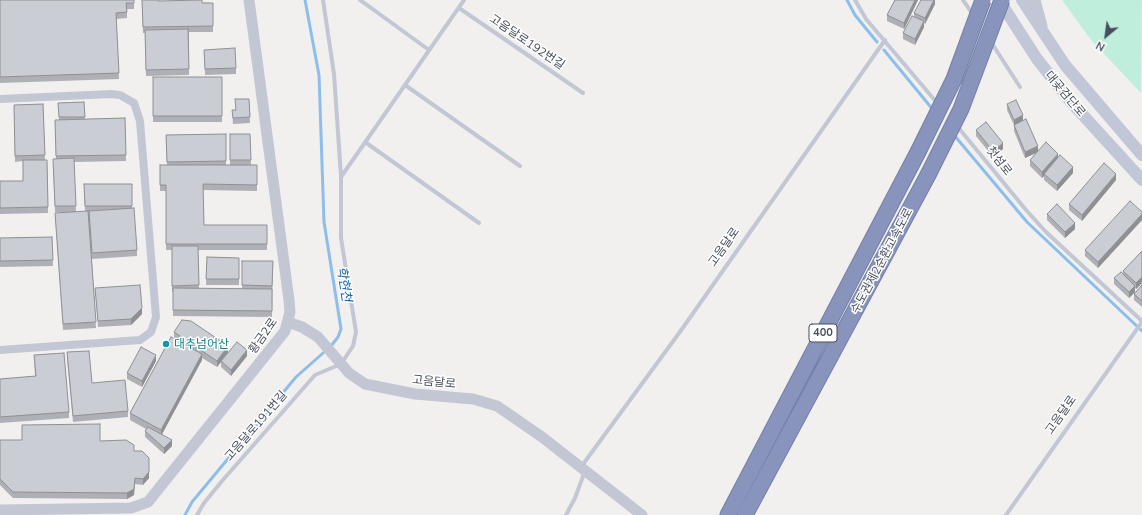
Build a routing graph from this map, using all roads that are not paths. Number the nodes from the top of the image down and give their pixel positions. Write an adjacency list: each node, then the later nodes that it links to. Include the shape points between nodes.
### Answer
1 (249, 0): 30 (street, 황금2로, via 287,278 290,312)
2 (322, 0): 27 (lane, via 334,74)
3 (360, 0): 17 (lane)
4 (464, 0): 12 (lane)
5 (855, 0): 16 (lane, via 866,19)
6 (963, 0): 13 (lane)
7 (983, 0): 39 (highway, 수도권제2순환고속도로 / 400, bridge, via 954,79 918,152)
8 (999, 0): 28 (main road, 대곶검단로, via 1052,78 1108,145)
9 (1002, 0): 40 (highway, 수도권제2순환고속도로 / 400, bridge, via 961,110)
10 (1022, 0): 15 (main road, 대곶검단로)
11 (1035, 0): 15 (street)
12 (459, 8): 17 (lane); 20 (lane, 고음달로192번길)
13 (979, 25)
14 (983, 31): 19 (lane)
15 (1045, 37): 25 (main road, 대곶검단로, via 1089,95)
16 (885, 40): 22 (lane); 34 (lane, 고음달로)
17 (429, 50): 18 (lane)
18 (405, 85): 24 (lane); 26 (lane)
19 (1020, 87)
20 (583, 93)
21 (0, 99): 32 (street, via 111,94 120,95 134,104 140,121 156,317 151,332 140,340)
22 (947, 114)
23 (952, 120): 31 (lane, 첫섬로, via 1046,232)
24 (365, 142): 27 (lane); 29 (lane)
25 (1142, 155)
26 (520, 166)
27 (341, 177): 33 (lane, via 341,238 356,332 353,346)
28 (1142, 180)
29 (479, 223)
30 (288, 322): 33 (street, 고음달로, via 310,331 324,342); 35 (street, 황금2로, via 280,338 148,502 131,508)
31 (1142, 322): 41 (lane, 고음달로)
32 (0, 350)
33 (338, 361): 34 (street, 고음달로, via 357,380 373,387 473,399 497,406 536,432); 36 (lane, 고음달로191번길, via 314,375 222,481)
34 (583, 469): 37 (lane, 고음달로, via 576,498); 38 (street, 고음달로)
35 (0, 510)
36 (197, 515)
37 (566, 515)
38 (642, 515)
39 (728, 515)
40 (745, 515)
41 (1006, 515)

